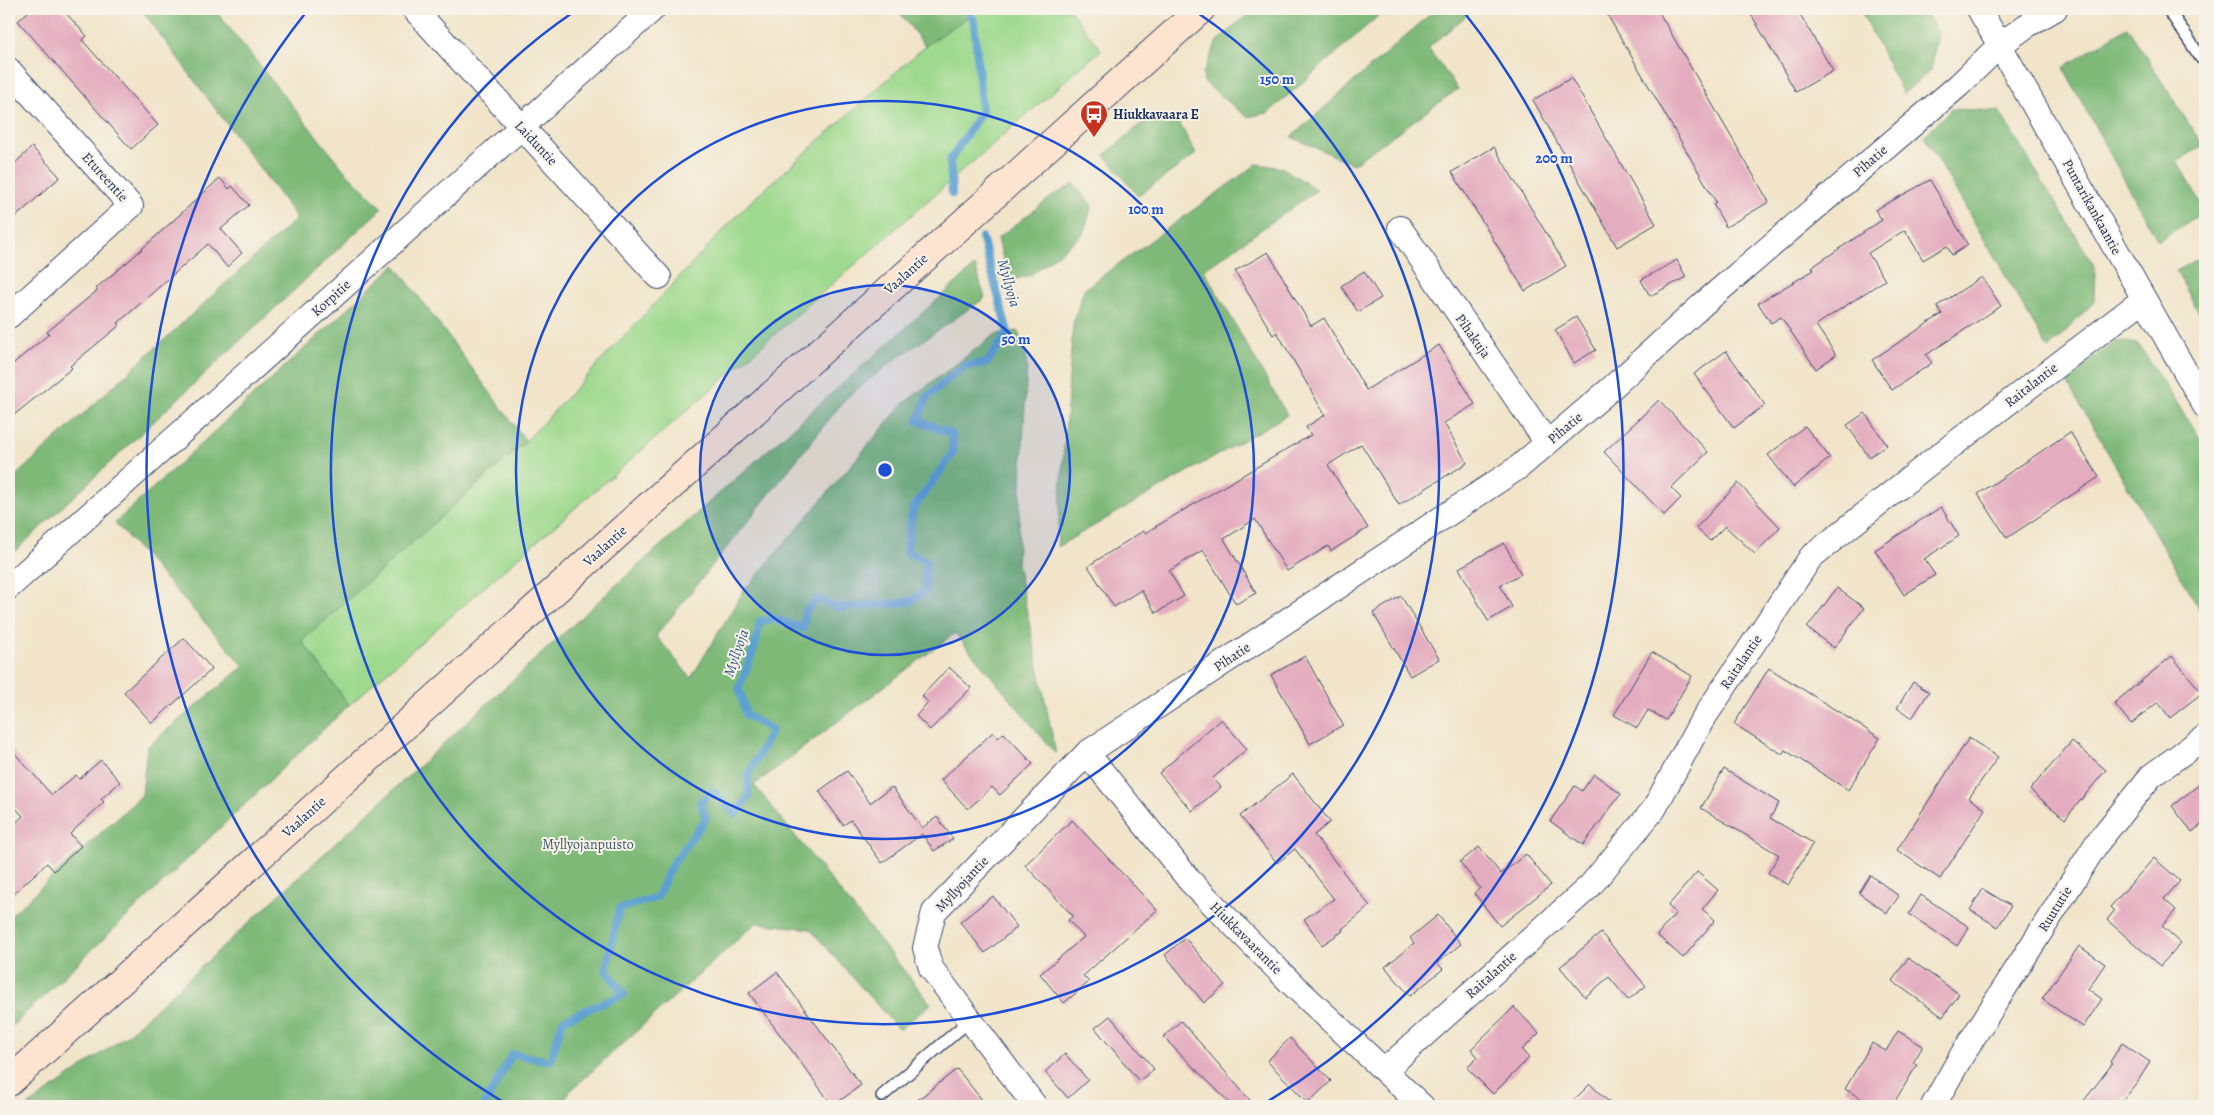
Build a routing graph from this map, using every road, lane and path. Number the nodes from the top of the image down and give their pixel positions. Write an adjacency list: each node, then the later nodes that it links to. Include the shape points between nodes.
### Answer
1 (414, 9): 10 (street, Laiduntie)
2 (653, 9): 10 (street, Korpitie)
3 (1201, 9): 22 (street, Vaalantie)
4 (1979, 9): 7 (street, Puntarikankaantie)
5 (2055, 9): 7 (street, Pihatie)
6 (2168, 9): 8 (lane)
7 (2000, 45): 13 (street, Puntarikankaantie); 16 (street, Pihatie, via 1959,85 1702,305)
8 (2204, 59)
9 (9, 70): 14 (street, Etureentie, via 131,206)
10 (521, 127): 12 (street, Laiduntie); 17 (street, Korpitie)
11 (1400, 228): 16 (street, Pihakuja)
12 (659, 277)
13 (2144, 298): 15 (street, Puntarikankaantie); 21 (street, Raitalantie, via 1811,557 1701,722 1654,810 1590,886)
14 (9, 316)
15 (2205, 406)
16 (1547, 443): 19 (street, Pihatie, via 1519,467)
17 (9, 588)
18 (2205, 737): 26 (street, Ruututie, via 2152,776 2096,843)
19 (1087, 754): 20 (street, Myllyojantie, via 934,912 925,948 931,968); 21 (street, Hiukkavaarantie, via 1190,881 1291,983)
20 (970, 1020): 23 (lane); 24 (street, Myllyojantie)
21 (1385, 1070): 25 (street, Hiukkavaarantie)
22 (9, 1082)
23 (882, 1096)
24 (1035, 1106)
25 (1422, 1106)
26 (1933, 1106)

